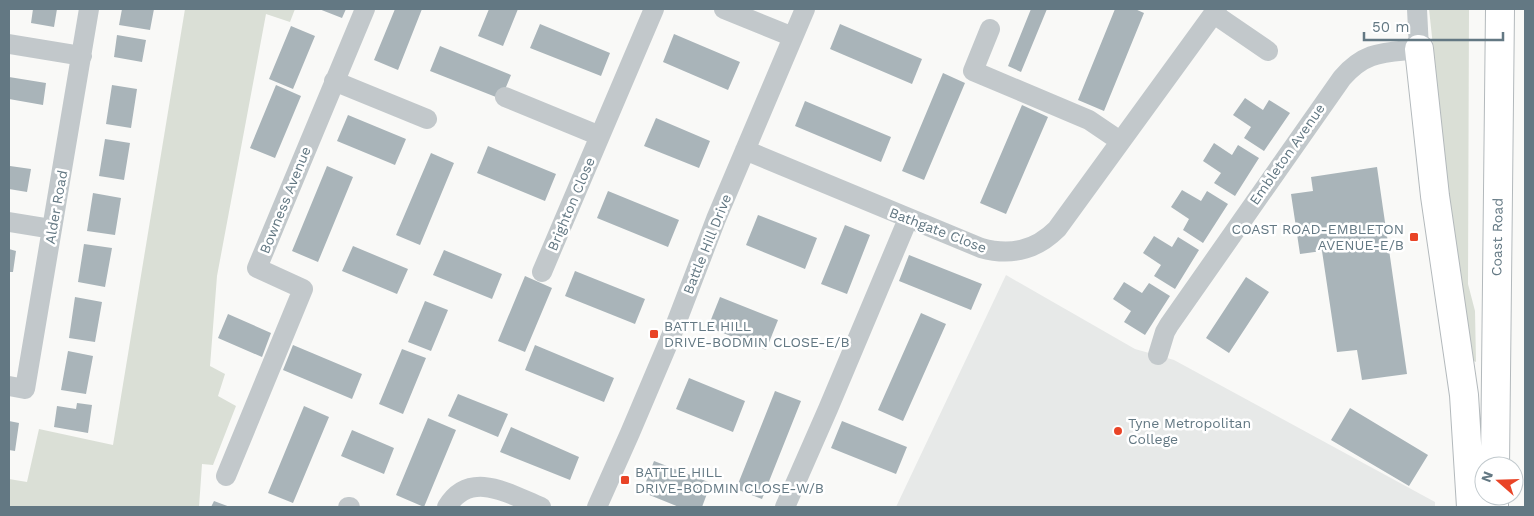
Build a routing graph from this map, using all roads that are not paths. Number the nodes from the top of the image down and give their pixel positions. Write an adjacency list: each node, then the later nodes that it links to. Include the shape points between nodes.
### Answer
1 (89, 9): 14 (street, Alder Road)
2 (365, 9): 15 (street, Bowness Avenue)
3 (654, 9): 18 (street, Brighton Close)
4 (724, 9): 10 (street)
5 (805, 9): 10 (street, Battle Hill Drive)
6 (1417, 9): 12 (street)
7 (1500, 9): 27 (highway, Coast Road)
8 (1215, 11): 13 (street, Bathgate Close); 19 (street, Bathgate Close)
9 (990, 29): 19 (street, via 973,71 1090,120)
10 (793, 37): 20 (street, Battle Hill Drive)
11 (9, 44): 14 (street)
12 (1419, 49): 25 (street, Embleton Avenue, via 1367,57 1350,68 1169,325); 33 (highway, via 1435,196 1464,395)
13 (1268, 52)
14 (82, 56): 23 (street, Alder Road)
15 (334, 81): 17 (street); 28 (street, Bowness Avenue, via 257,268 303,288)
16 (505, 97): 18 (street)
17 (427, 119)
18 (600, 136): 24 (street, Brighton Close)
19 (1120, 141): 21 (street, Bathgate Close, via 1057,229 1030,248 1018,252 992,251)
20 (745, 150): 21 (street, Bathgate Close); 31 (street, Battle Hill Drive, via 672,334)
21 (908, 219): 32 (street)
22 (9, 222): 23 (street)
23 (52, 229): 26 (street, Alder Road, via 25,389)
24 (542, 272)
25 (1158, 356)
26 (9, 386)
27 (1495, 456)
28 (226, 476)
29 (447, 507): 30 (street, via 462,490 482,486)
30 (541, 507)
31 (596, 507)
32 (785, 507)
33 (1471, 507)

